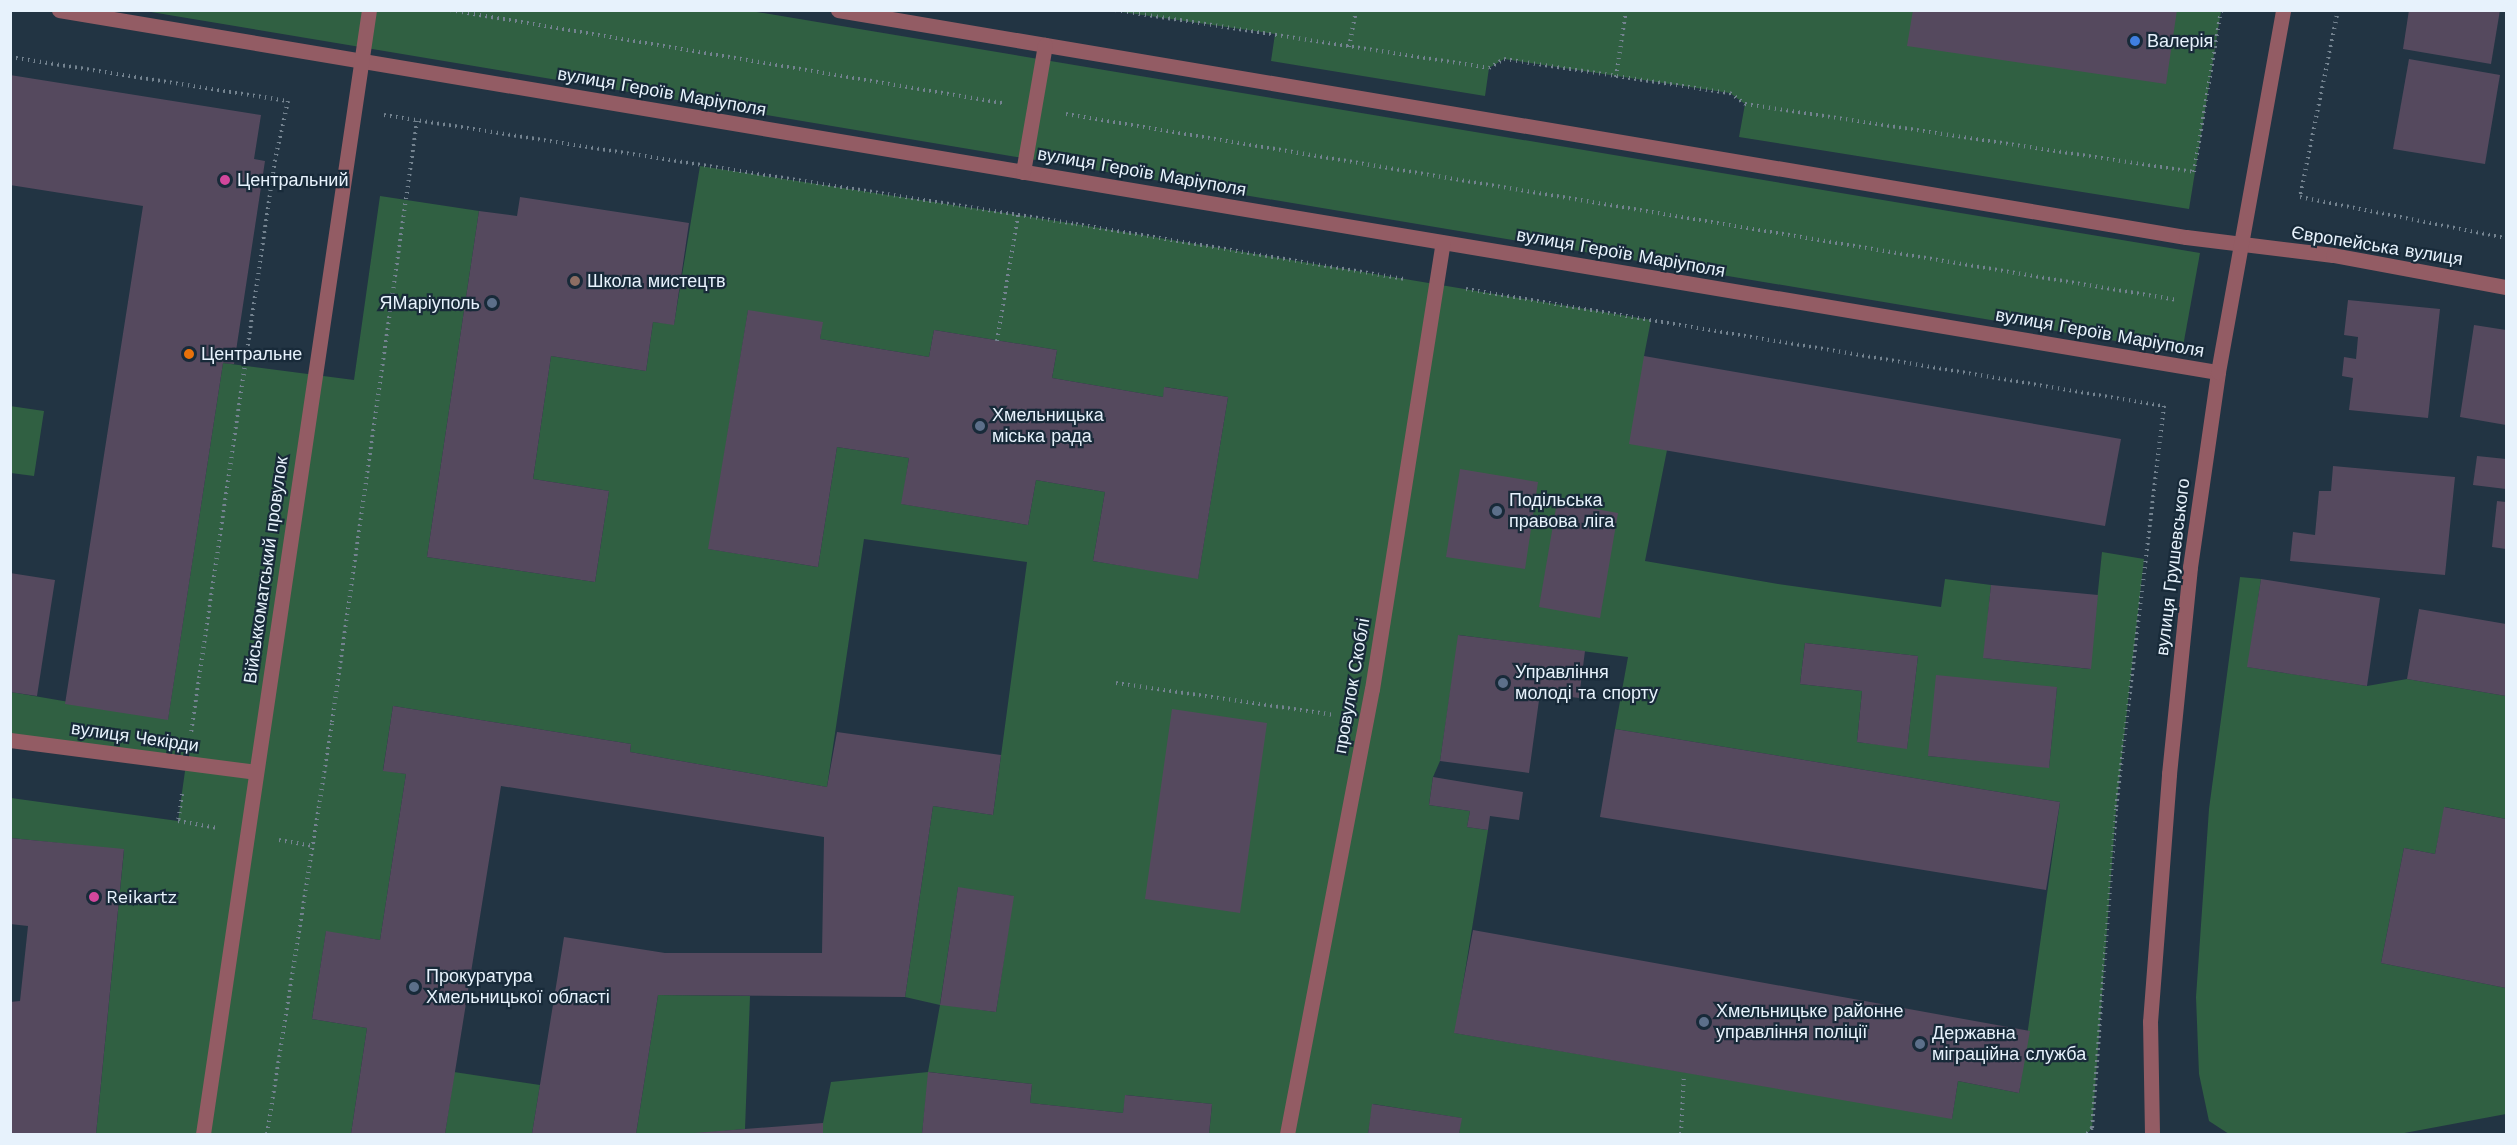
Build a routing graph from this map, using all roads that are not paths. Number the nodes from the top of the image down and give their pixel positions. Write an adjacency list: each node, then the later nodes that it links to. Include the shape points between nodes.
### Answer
1 (59, 10): 6 (street, вулиця Героїв Маріуполя)
2 (369, 10): 6 (street, Військкоматський провулок)
3 (838, 10): 5 (street)
4 (2283, 10): 9 (street, вулиця Грушевського)
5 (1045, 45): 7 (street); 9 (street)
6 (362, 62): 7 (street, вулиця Героїв Маріуполя); 13 (street, Військкоматський провулок)
7 (1023, 172): 8 (street, вулиця Героїв Маріуполя)
8 (1443, 243): 11 (street, вулиця Героїв Маріуполя); 15 (street, провулок Скоблі, via 1366,719)
9 (2240, 245): 10 (street, Європейська вулиця, via 2333,255); 11 (street, вулиця Грушевського)
10 (2506, 287)
11 (2218, 372): 16 (street, вулиця Грушевського, via 2190,567 2169,774 2150,1022)
12 (10, 740): 13 (street, вулиця Чекірди)
13 (255, 772): 14 (street, Військкоматський провулок)
14 (202, 1134)
15 (1287, 1134)
16 (2152, 1134)

